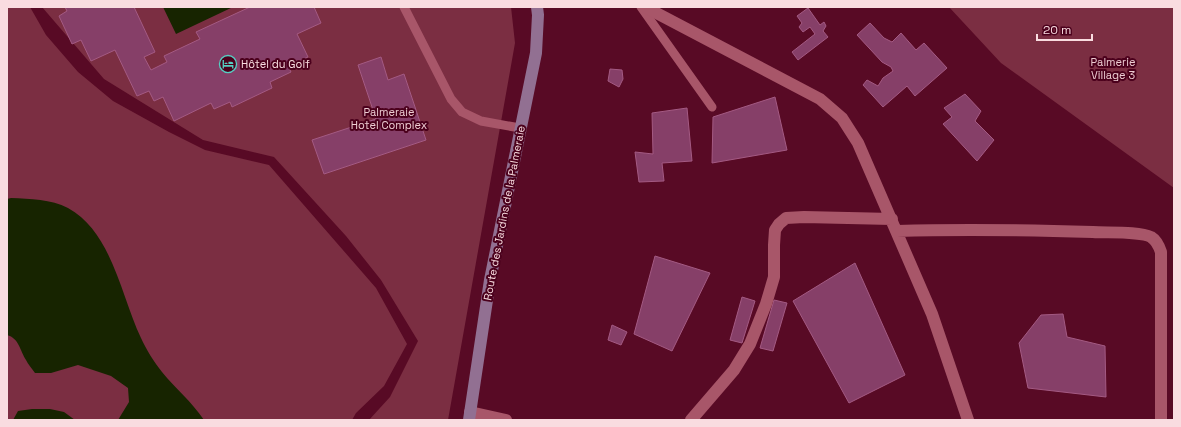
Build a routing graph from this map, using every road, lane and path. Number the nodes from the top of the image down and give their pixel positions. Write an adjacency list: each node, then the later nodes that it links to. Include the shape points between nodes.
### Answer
1 (404, 7): 6 (lane, via 452,99 462,112 481,121)
2 (537, 7): 6 (street, Route des Jardins de la Palmeraie, via 536,53)
3 (642, 7): 5 (lane)
4 (645, 7): 7 (street, via 820,99 842,118 858,143)
5 (712, 108)
6 (520, 128): 9 (street, Route des Jardins de la Palmeraie, via 490,280)
7 (892, 219): 8 (street); 11 (street, via 804,217 786,218 779,224 775,238 774,277 750,344 734,370)
8 (897, 231): 12 (street, via 932,314); 13 (street, via 1083,232 1141,234 1152,237 1161,252)
9 (470, 416): 10 (street)
10 (506, 420)
11 (691, 420)
12 (968, 420)
13 (1161, 420)

